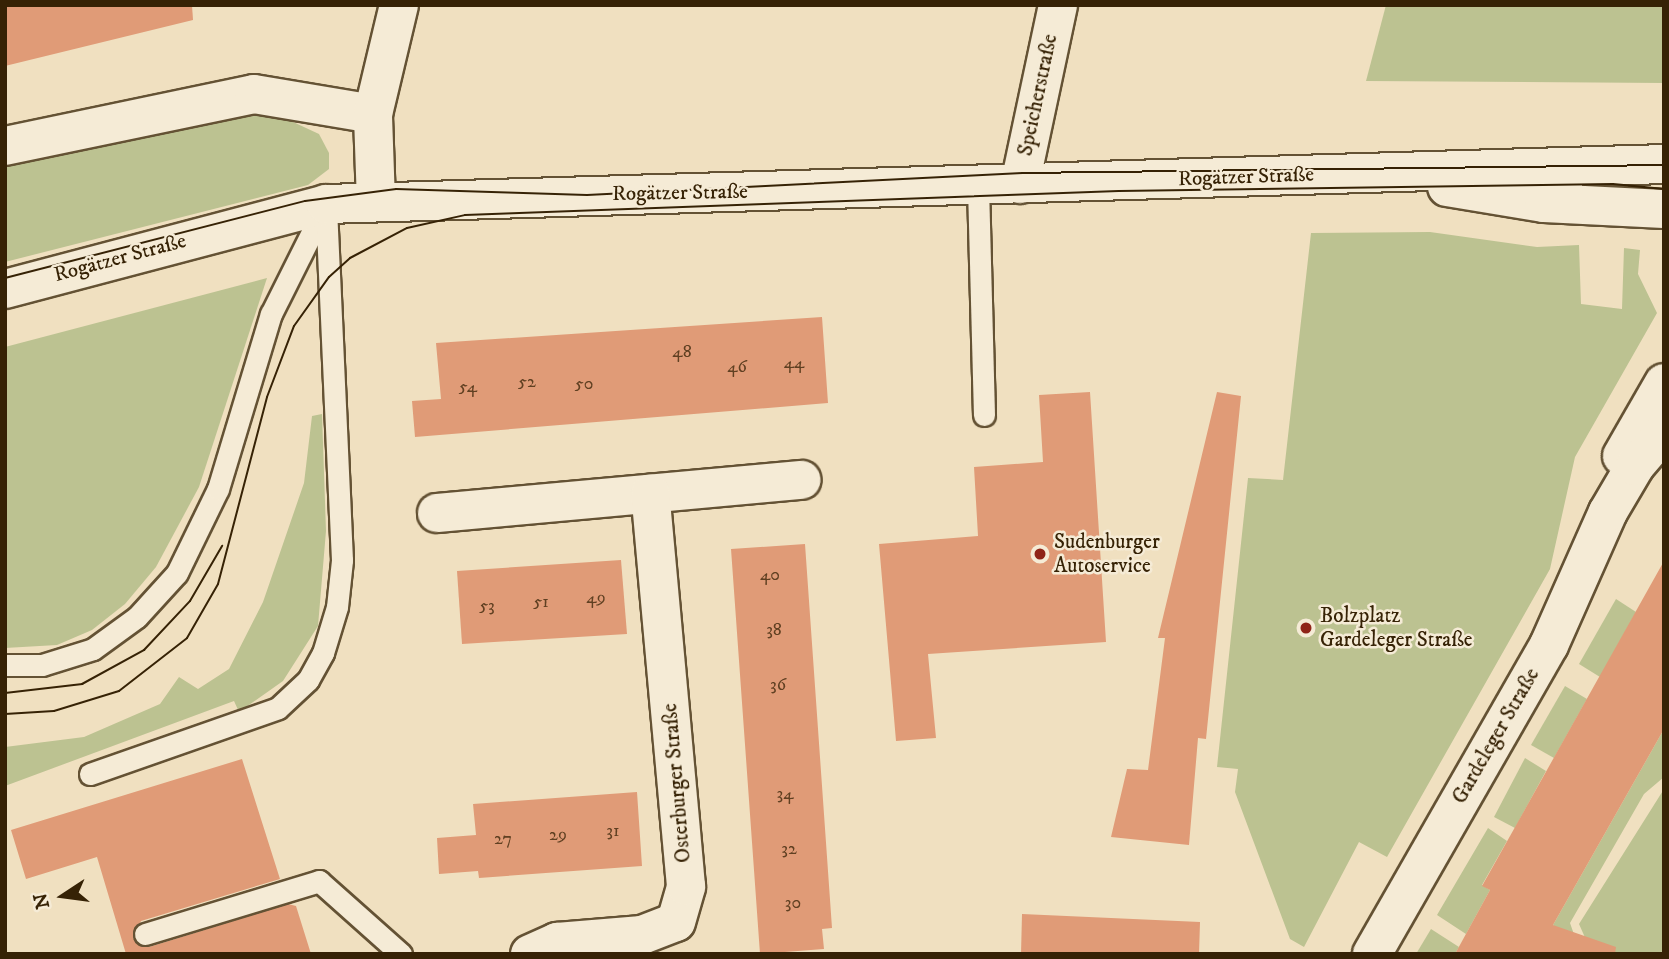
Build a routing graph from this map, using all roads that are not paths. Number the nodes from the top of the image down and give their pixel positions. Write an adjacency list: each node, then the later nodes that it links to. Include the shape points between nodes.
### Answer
1 (398, 5): 3 (street)
2 (1058, 5): 7 (street, Speicherstraße)
3 (373, 114): 4 (street, via 254,94); 9 (street)
4 (5, 146)
5 (1664, 164): 6 (street, Rogätzer Straße)
6 (1365, 174): 7 (street, Rogätzer Straße); 11 (street, Rogätzer Straße, via 1544,203)
7 (1020, 184): 8 (street, Rogätzer Straße)
8 (978, 186): 9 (street, Rogätzer Straße); 16 (lane)
9 (376, 202): 10 (street, Rogätzer Straße)
10 (326, 204): 12 (street, Rogätzer Straße); 22 (lane, via 271,314 218,489 177,572 137,617 93,649 54,663); 23 (lane, via 342,560 337,607 323,653 308,680 278,708)
11 (1664, 209)
12 (56, 275): 13 (street, Rogätzer Straße); 14 (lane)
13 (5, 289)
14 (5, 308)
15 (1664, 383): 20 (street, Gardeleger Straße, via 1624,450)
16 (984, 415)
17 (1664, 432): 20 (street, Gardeleger Straße, via 1635,466)
18 (802, 480): 19 (street)
19 (650, 494): 21 (street); 26 (street, Osterburger Straße, via 686,886 676,922 642,935 557,942)
20 (1608, 512): 27 (street, Gardeleger Straße, via 1549,645)
21 (437, 513)
22 (5, 665)
23 (90, 774)
24 (145, 933): 25 (lane, via 319,881)
25 (401, 954)
26 (530, 954)
27 (1371, 954)

